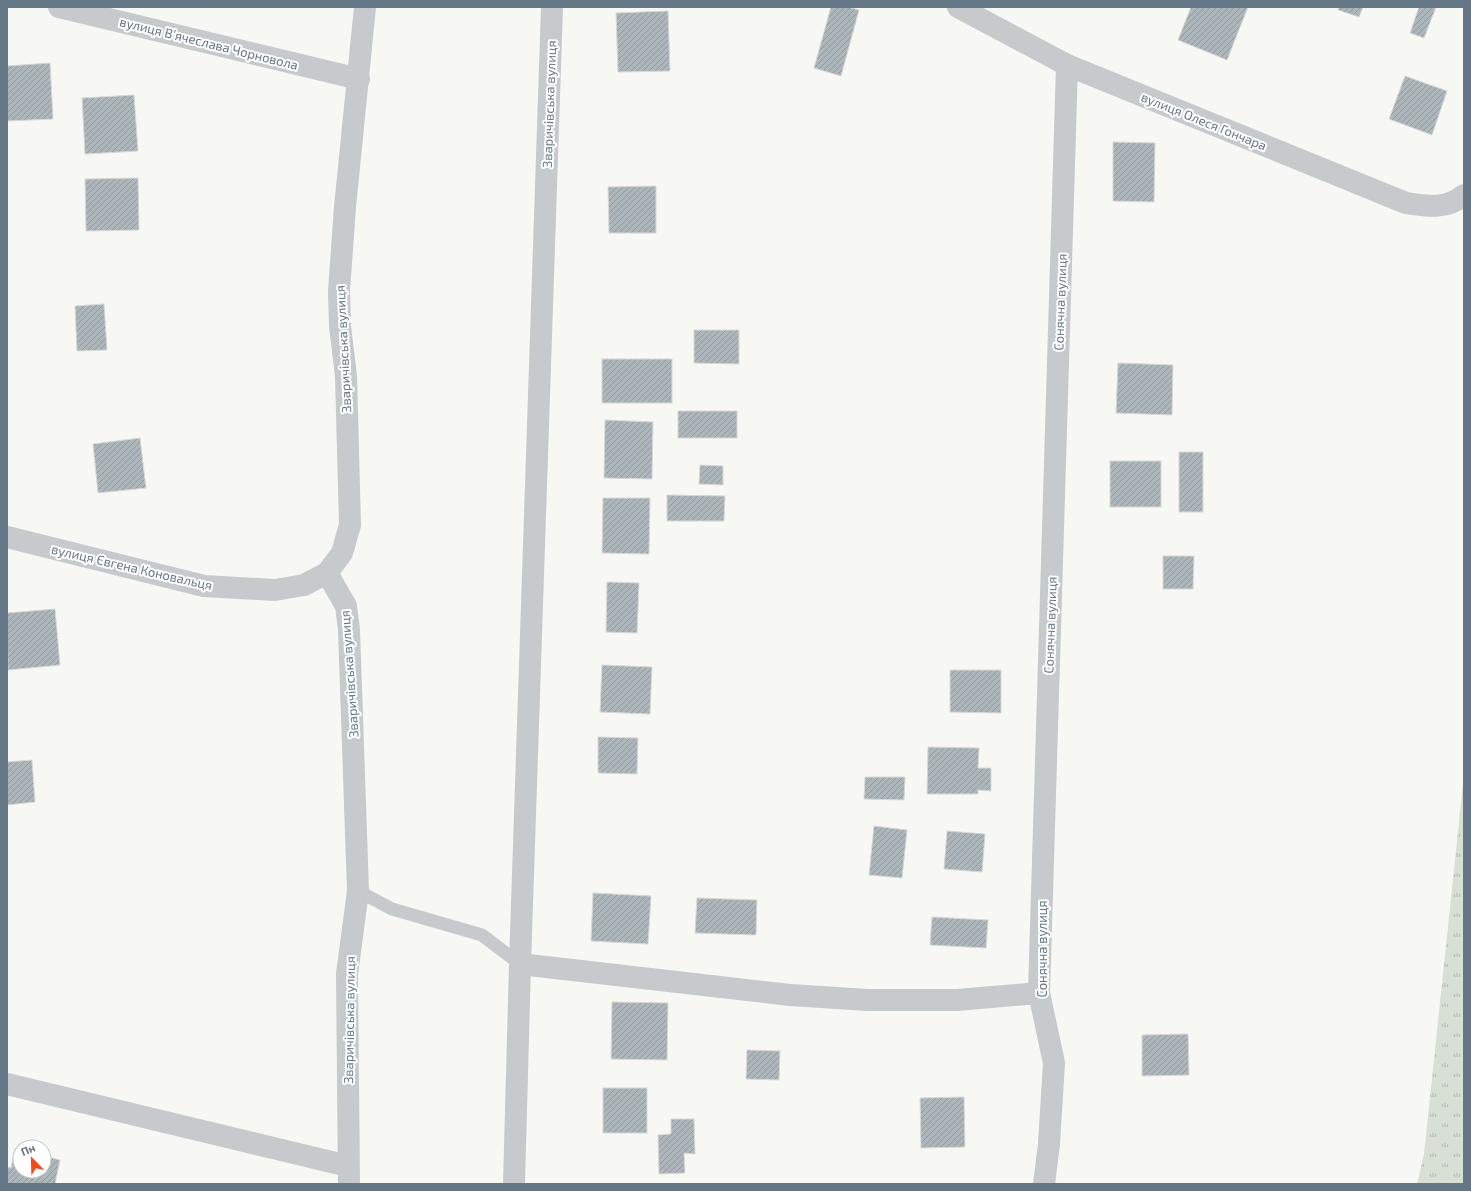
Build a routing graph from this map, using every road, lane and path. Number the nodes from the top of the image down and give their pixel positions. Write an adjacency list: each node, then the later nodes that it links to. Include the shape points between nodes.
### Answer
1 (59, 7): 6 (street, вулиця Вʼячеслава Чорновола)
2 (365, 7): 6 (street, Зваричівська вулиця)
3 (552, 7): 11 (street, Зваричівська вулиця)
4 (958, 7): 5 (street, вулиця Олеся Гончара)
5 (1067, 65): 7 (street, вулиця Олеся Гончара, via 1406,203 1434,207); 12 (street, Сонячна вулиця)
6 (359, 79): 9 (street, Зваричівська вулиця, via 344,207 339,290 346,376 350,525 342,553)
7 (1461, 197)
8 (7, 537): 9 (street, вулиця Євгена Коновальця, via 204,586 275,590 304,585)
9 (326, 573): 10 (street, Зваричівська вулиця, via 346,606 349,630)
10 (358, 891): 11 (lane, via 392,909 482,935); 14 (street, Зваричівська вулиця, via 347,974)
11 (520, 964): 12 (street, via 790,995 860,999 957,1000); 15 (street, Зваричівська вулиця)
12 (1039, 993): 16 (street, Сонячна вулиця, via 1054,1063)
13 (7, 1084): 14 (street)
14 (348, 1175)
15 (514, 1184)
16 (1044, 1184)

